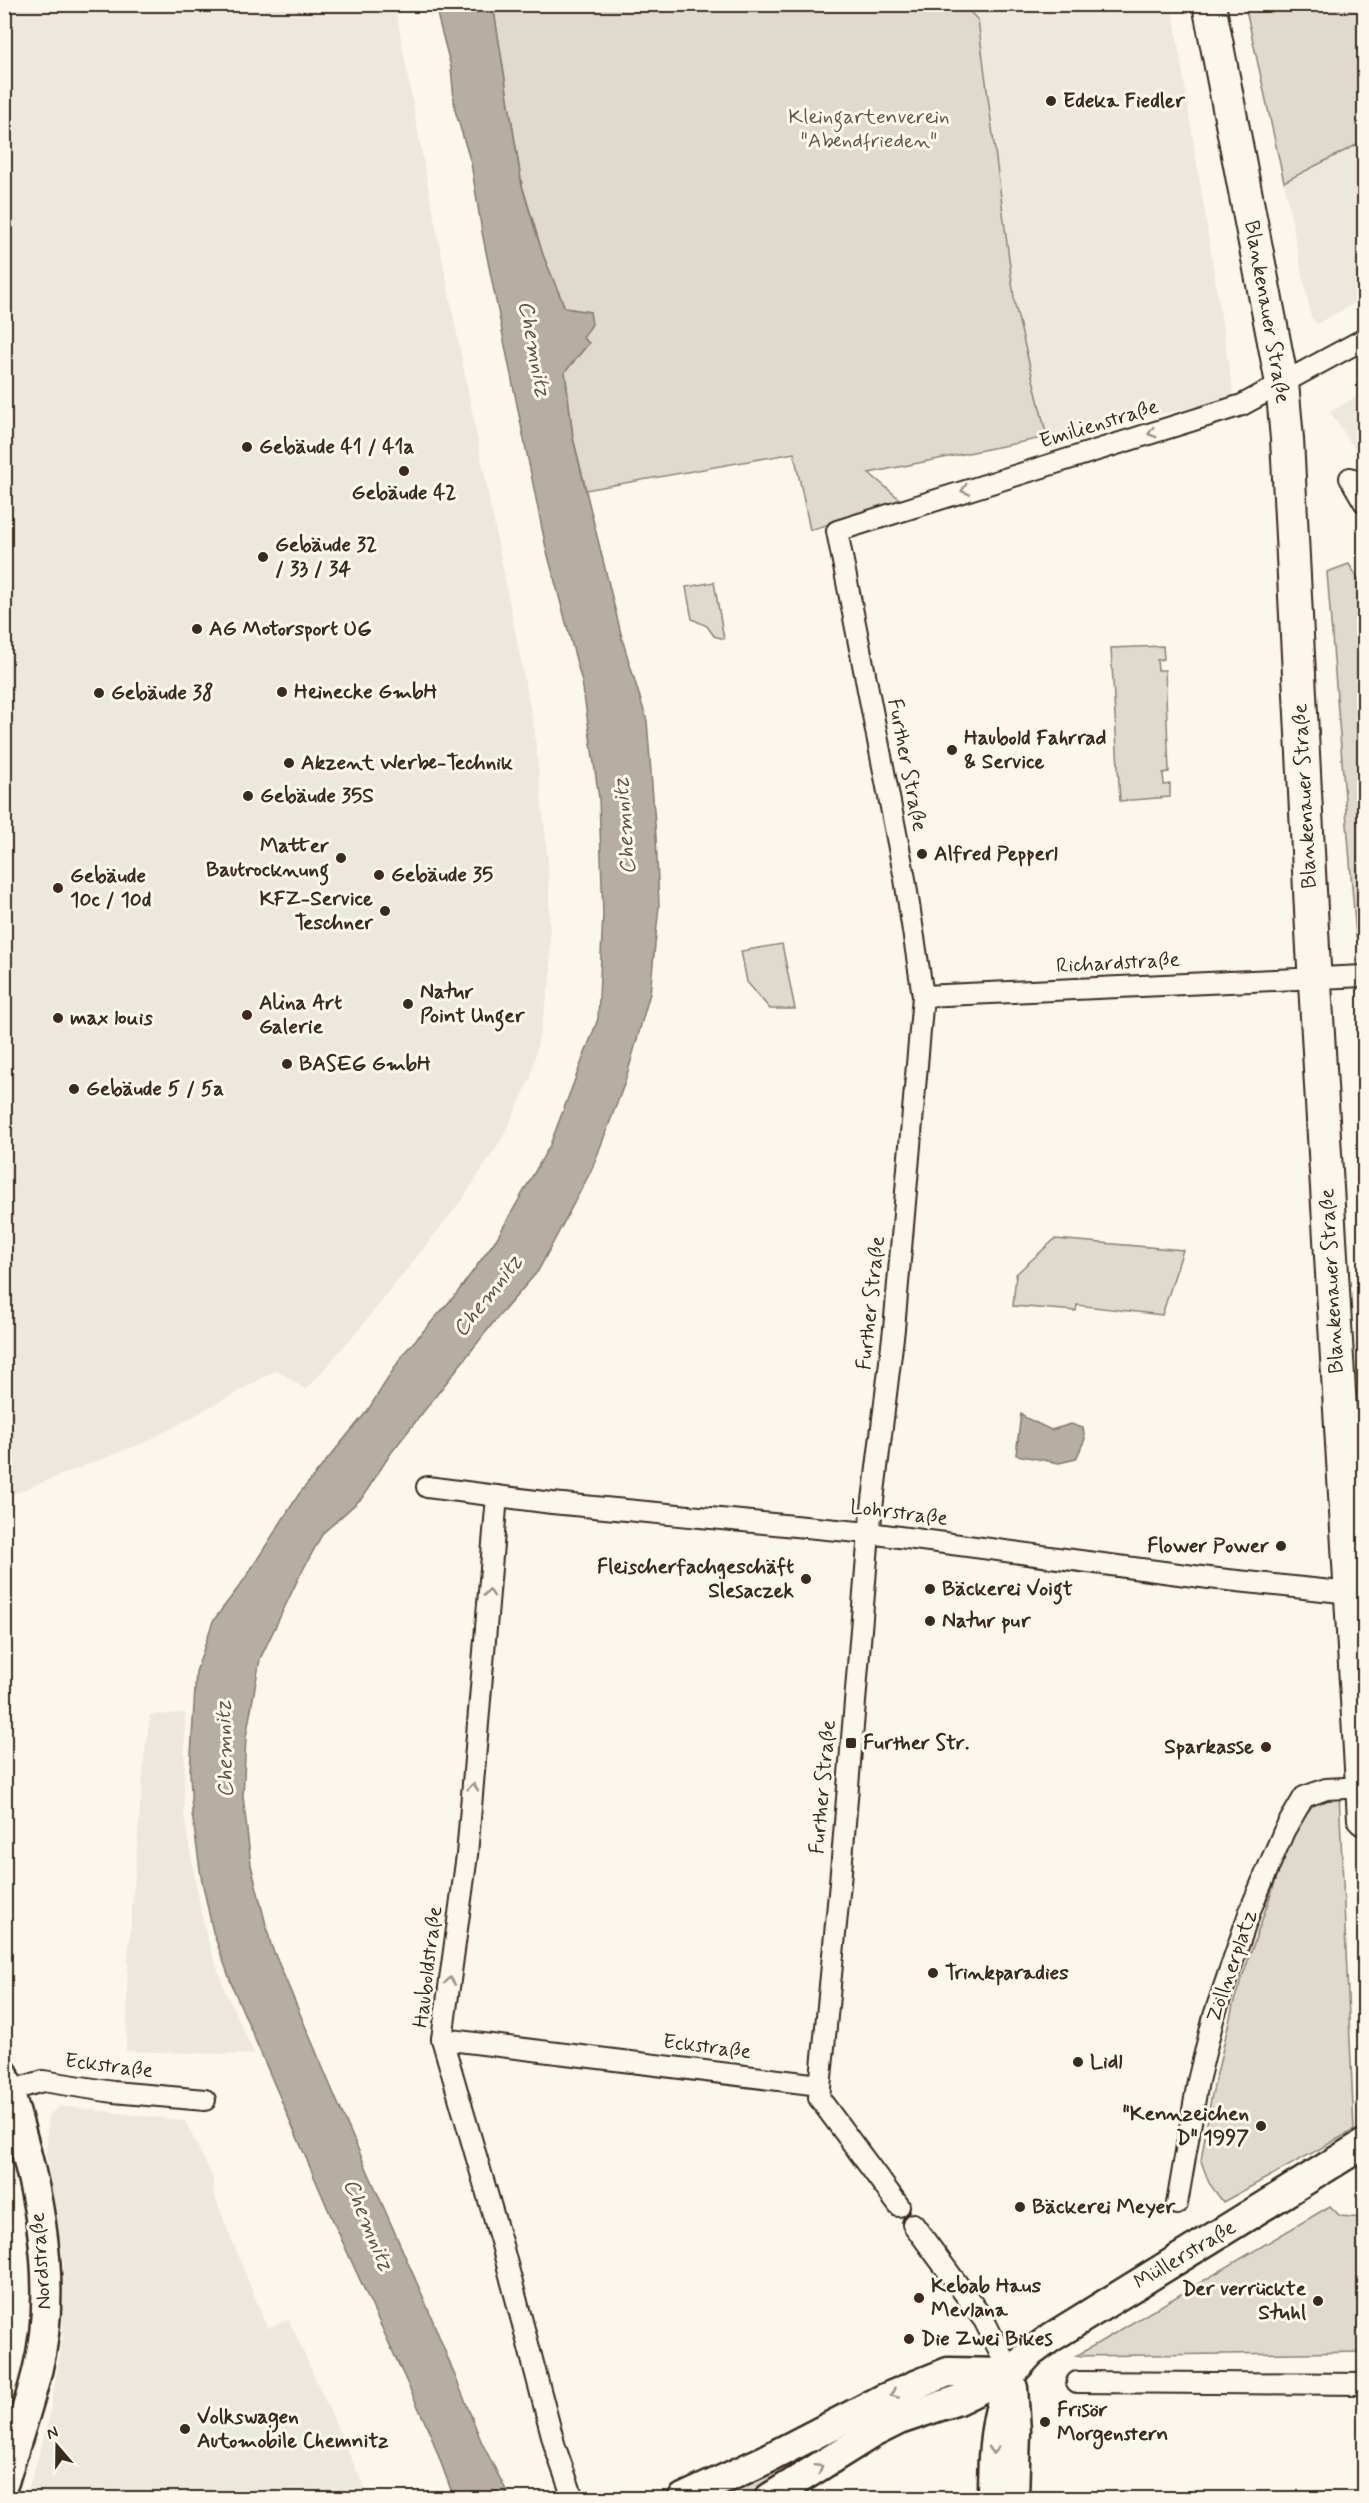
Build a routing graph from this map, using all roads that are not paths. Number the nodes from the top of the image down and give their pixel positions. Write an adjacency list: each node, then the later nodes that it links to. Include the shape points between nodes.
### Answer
1 (1209, 4): 3 (main road, Blankenauer Straße)
2 (1365, 339): 3 (street, Emilienstraße)
3 (1282, 383): 6 (street, Emilienstraße, one-way to 6, via 1242,405); 8 (main road, Blankenauer Straße)
4 (1350, 478): 5 (street)
5 (1365, 502)
6 (837, 531): 9 (street, Further Straße, via 905,879)
7 (1365, 976): 8 (street, Richardstraße)
8 (1315, 979): 9 (street, Richardstraße); 13 (main road, Blankenauer Straße)
9 (923, 996): 12 (street, Further Straße, via 894,1329)
10 (427, 1487): 11 (street, Lohrstraße)
11 (497, 1496): 12 (street, Lohrstraße); 16 (street, Hauboldstraße, one-way to 11, via 467,1855)
12 (869, 1533): 13 (street, Lohrstraße); 18 (street, Further Straße)
13 (1358, 1594): 14 (main road)
14 (1363, 1787): 15 (main road); 21 (street, Zöllnerplatz, via 1326,1790 1304,1797 1284,1830 1251,1908 1205,2049)
15 (1365, 1819)
16 (442, 2039): 18 (street, Eckstraße); 28 (street, Hauboldstraße, via 555,2447)
17 (7, 2083): 19 (street, Eckstraße, via 43,2081); 27 (main road, Nordstraße, via 37,2201 47,2288 38,2371)
18 (820, 2085): 22 (street, via 819,2098)
19 (205, 2100)
20 (1365, 2144): 24 (main road, Müllerstraße, via 1052,2337)
21 (1177, 2204)
22 (899, 2206)
23 (913, 2224): 24 (street, via 984,2320)
24 (1011, 2374): 29 (main road, one-way to 29, via 948,2372 883,2399); 30 (main road, Müllerstraße, one-way to 24, via 873,2433 958,2400); 31 (main road, one-way to 31, via 994,2431); 32 (main road, via 1016,2431)
25 (1077, 2382): 26 (street)
26 (1365, 2384)
27 (4, 2482)
28 (573, 2499)
29 (682, 2499)
30 (769, 2499)
31 (992, 2499)
32 (1014, 2499)

